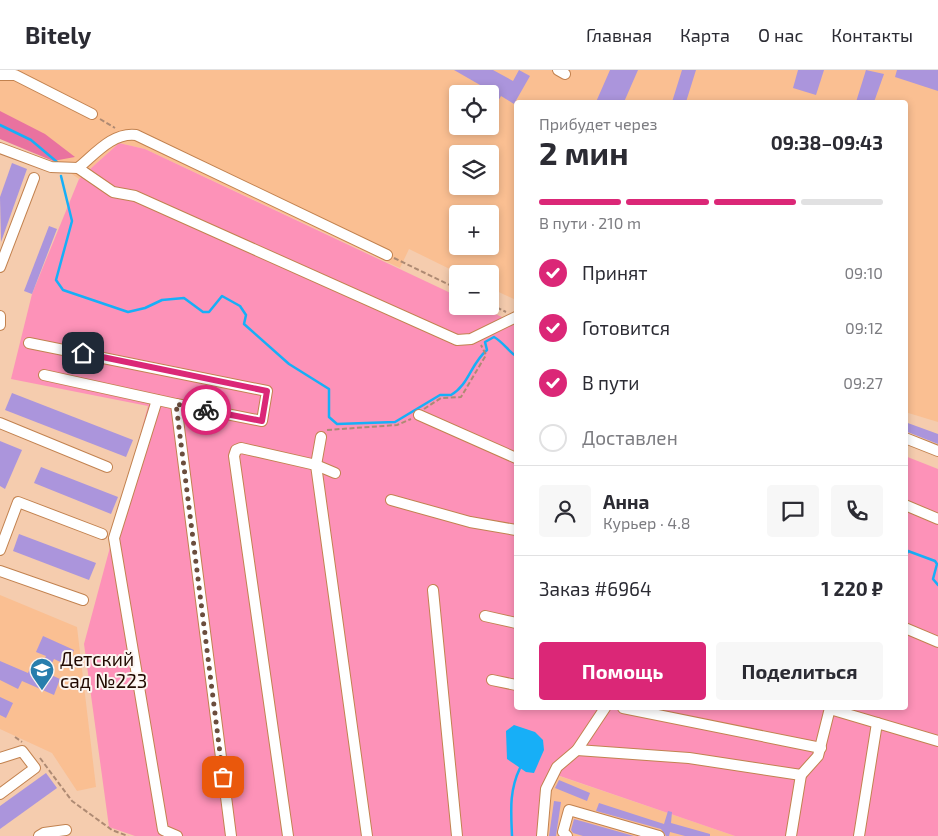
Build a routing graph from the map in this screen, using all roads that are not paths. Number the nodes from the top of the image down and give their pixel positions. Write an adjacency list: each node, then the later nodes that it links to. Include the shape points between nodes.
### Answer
1 (0, 75): 2 (street, via 15,76)
2 (92, 114)
3 (0, 148): 4 (street, via 51,167)
4 (78, 168): 6 (street, via 116,137 136,135); 9 (street, via 113,192 135,196 457,340 471,339)
5 (34, 178): 7 (street)
6 (387, 255)
7 (0, 266)
8 (0, 316): 10 (street)
9 (514, 318)
10 (0, 324)
11 (29, 343): 14 (street, via 267,391 262,421)
12 (44, 375): 13 (street)
13 (157, 400): 14 (street); 52 (street, via 114,538 163,830)
14 (176, 404): 53 (street)
15 (419, 415): 20 (street)
16 (0, 423): 21 (street)
17 (321, 437): 22 (street)
18 (908, 439): 19 (street)
19 (938, 451)
20 (514, 457)
21 (107, 466)
22 (316, 466): 23 (street); 54 (street, via 241,448 234,456); 55 (street)
23 (334, 473)
24 (391, 500): 27 (street, via 470,522)
25 (908, 506): 26 (street)
26 (938, 519)
27 (514, 530)
28 (102, 534): 29 (street, via 18,502)
29 (0, 550)
30 (0, 571): 32 (street)
31 (432, 590): 56 (street)
32 (84, 600)
33 (485, 616): 34 (street)
34 (514, 623)
35 (908, 629): 36 (street)
36 (938, 642)
37 (492, 680): 38 (street)
38 (514, 685)
39 (605, 710): 46 (street)
40 (633, 710): 45 (street)
41 (830, 710): 45 (street)
42 (836, 710): 43 (street)
43 (877, 724): 44 (street); 61 (street)
44 (938, 741)
45 (821, 748): 48 (street)
46 (577, 750): 48 (street, via 689,758); 57 (street, via 557,767 546,789)
47 (0, 758): 49 (street, via 22,751 35,768)
48 (801, 775): 60 (street)
49 (0, 794)
50 (66, 830): 51 (street)
51 (39, 836)
52 (177, 836)
53 (231, 836)
54 (288, 836)
55 (367, 836)
56 (457, 836)
57 (542, 836)
58 (567, 836): 59 (street, via 563,832 569,810)
59 (659, 836)
60 (790, 836)
61 (859, 836)

